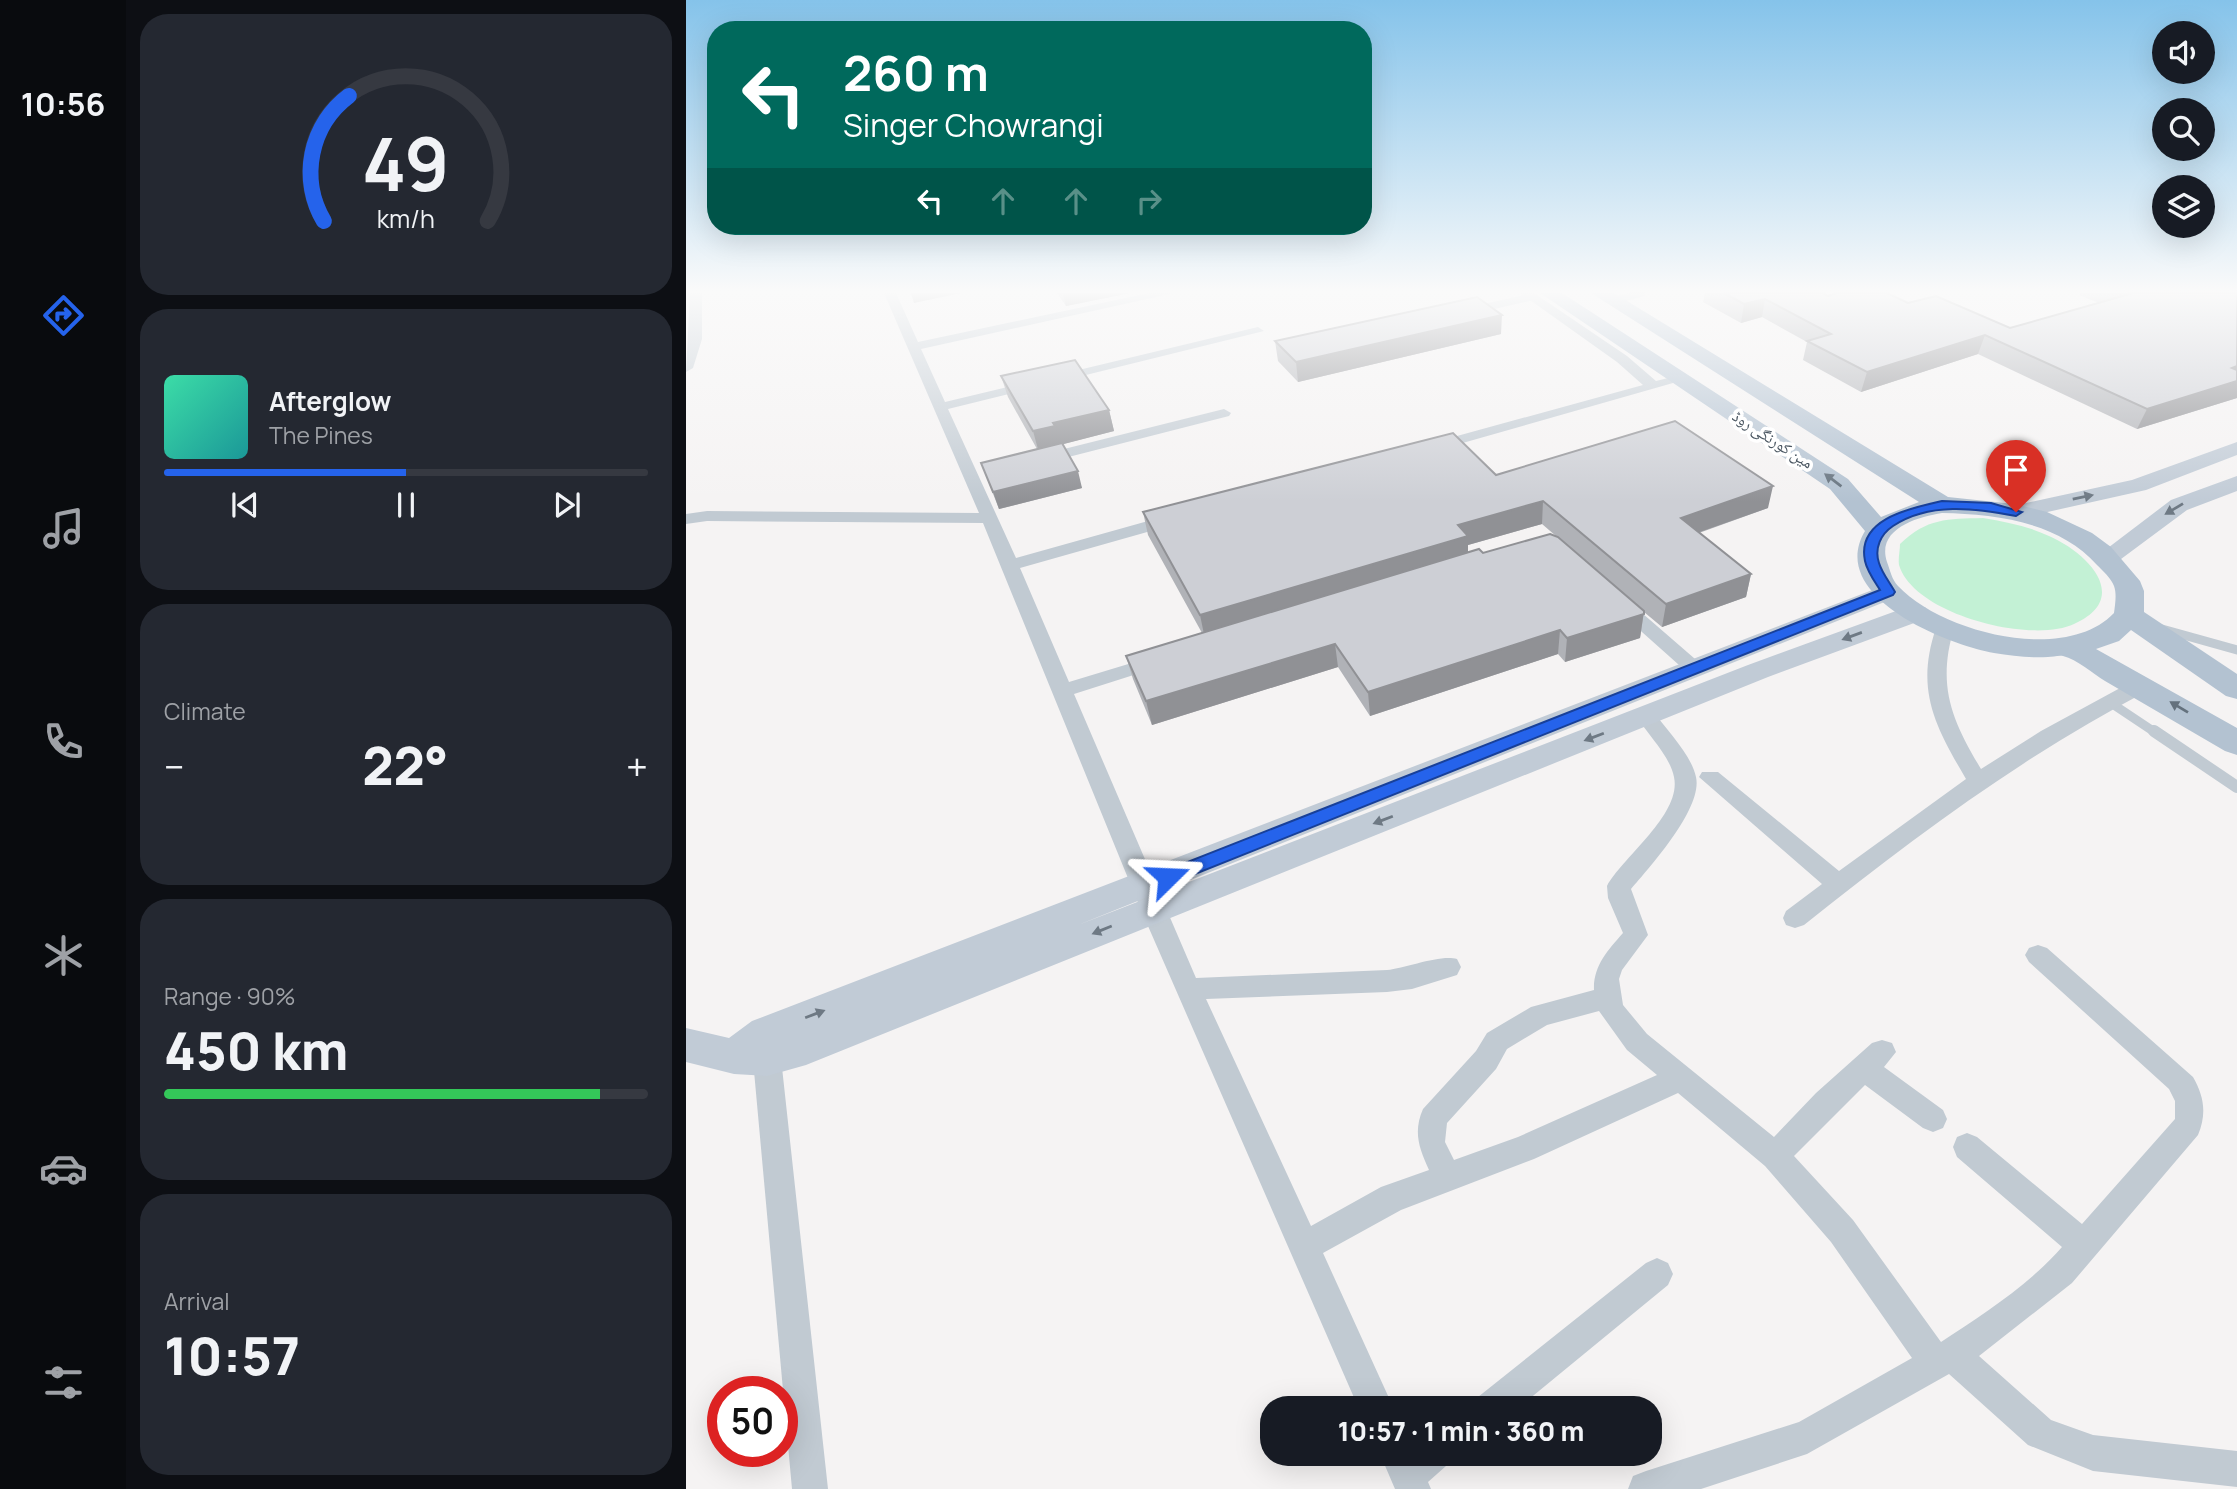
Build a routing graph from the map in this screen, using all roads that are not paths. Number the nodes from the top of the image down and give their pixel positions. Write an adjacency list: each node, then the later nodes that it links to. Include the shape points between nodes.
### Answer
1 (920, 362): 8 (street)
2 (1126, 362): 8 (street)
3 (1626, 362): 7 (street)
4 (1652, 362): 6 (main road, مین کورنگی روڈ)
5 (1712, 362): 14 (main road, مین کورنگی روڈ)
6 (1680, 379): 7 (street); 19 (main road, مین کورنگی روڈ, one-way to 6, via 1839,484)
7 (1653, 386): 11 (street)
8 (940, 407): 17 (street, via 977,475)
9 (1224, 413): 12 (street)
10 (2237, 449): 15 (main road, one-way to 10, via 2138,485)
11 (1412, 453)
12 (1024, 463)
13 (2237, 483): 20 (main road, one-way to 20, via 2179,505)
14 (1942, 505): 15 (main road); 19 (main road, via 1904,513)
15 (2016, 512): 20 (main road, via 2067,530)
16 (1184, 516): 21 (street)
17 (989, 518): 18 (street); 21 (street)
18 (686, 519)
19 (1878, 530): 23 (main road, via 1871,545 1872,562)
20 (2108, 557): 25 (main road, via 2129,587)
21 (1010, 565): 33 (street)
22 (1604, 589): 30 (street)
23 (1888, 592): 24 (main road); 30 (main road)
24 (1916, 613): 26 (main road); 35 (main road, one-way to 35)
25 (2135, 620): 27 (main road, via 2108,636); 28 (lane); 32 (main road)
26 (1945, 628): 27 (main road, via 2025,648); 38 (street, via 1936,651 1934,689 1949,732)
27 (2070, 647): 31 (main road)
28 (2237, 650)
29 (1181, 654): 33 (street)
30 (1695, 669): 41 (main road)
31 (2140, 686): 34 (street); 36 (main road, one-way to 31)
32 (2237, 689)
33 (1063, 691): 41 (street)
34 (2108, 701): 38 (street); 39 (lane)
35 (1647, 717): 41 (main road, one-way to 41); 46 (street, via 1685,777 1685,794 1619,886 1618,894 1636,934 1611,965)
36 (2237, 743)
37 (1710, 777): 40 (street)
38 (1978, 781): 40 (street)
39 (2237, 787)
40 (1838, 884): 42 (street)
41 (1148, 899): 45 (street); 48 (main road, via 806,1048)
42 (1795, 918)
43 (2038, 955): 54 (street, via 2189,1093 2188,1125)
44 (1448, 967): 45 (street, via 1387,981)
45 (1188, 989): 55 (street)
46 (1607, 998): 49 (street, via 1637,1042); 53 (street, via 1540,1015 1497,1041 1486,1060 1433,1118 1431,1142)
47 (686, 1045): 48 (main road)
48 (755, 1050): 61 (street)
49 (1680, 1078): 52 (street); 53 (street, via 1524,1149)
50 (1933, 1119): 52 (street, via 1873,1060)
51 (1967, 1147): 54 (street)
52 (1775, 1156): 57 (street, via 1842,1231)
53 (1447, 1178): 55 (street, via 1392,1198)
54 (2085, 1246): 57 (street, via 2061,1272 1994,1326)
55 (1304, 1247): 58 (street)
56 (1657, 1275): 59 (street)
57 (1944, 1359): 60 (street, via 2040,1433 2093,1453); 62 (street, via 1807,1437)
58 (1371, 1396)
59 (1506, 1396)
60 (2237, 1469)
61 (810, 1489)
62 (1646, 1489)

